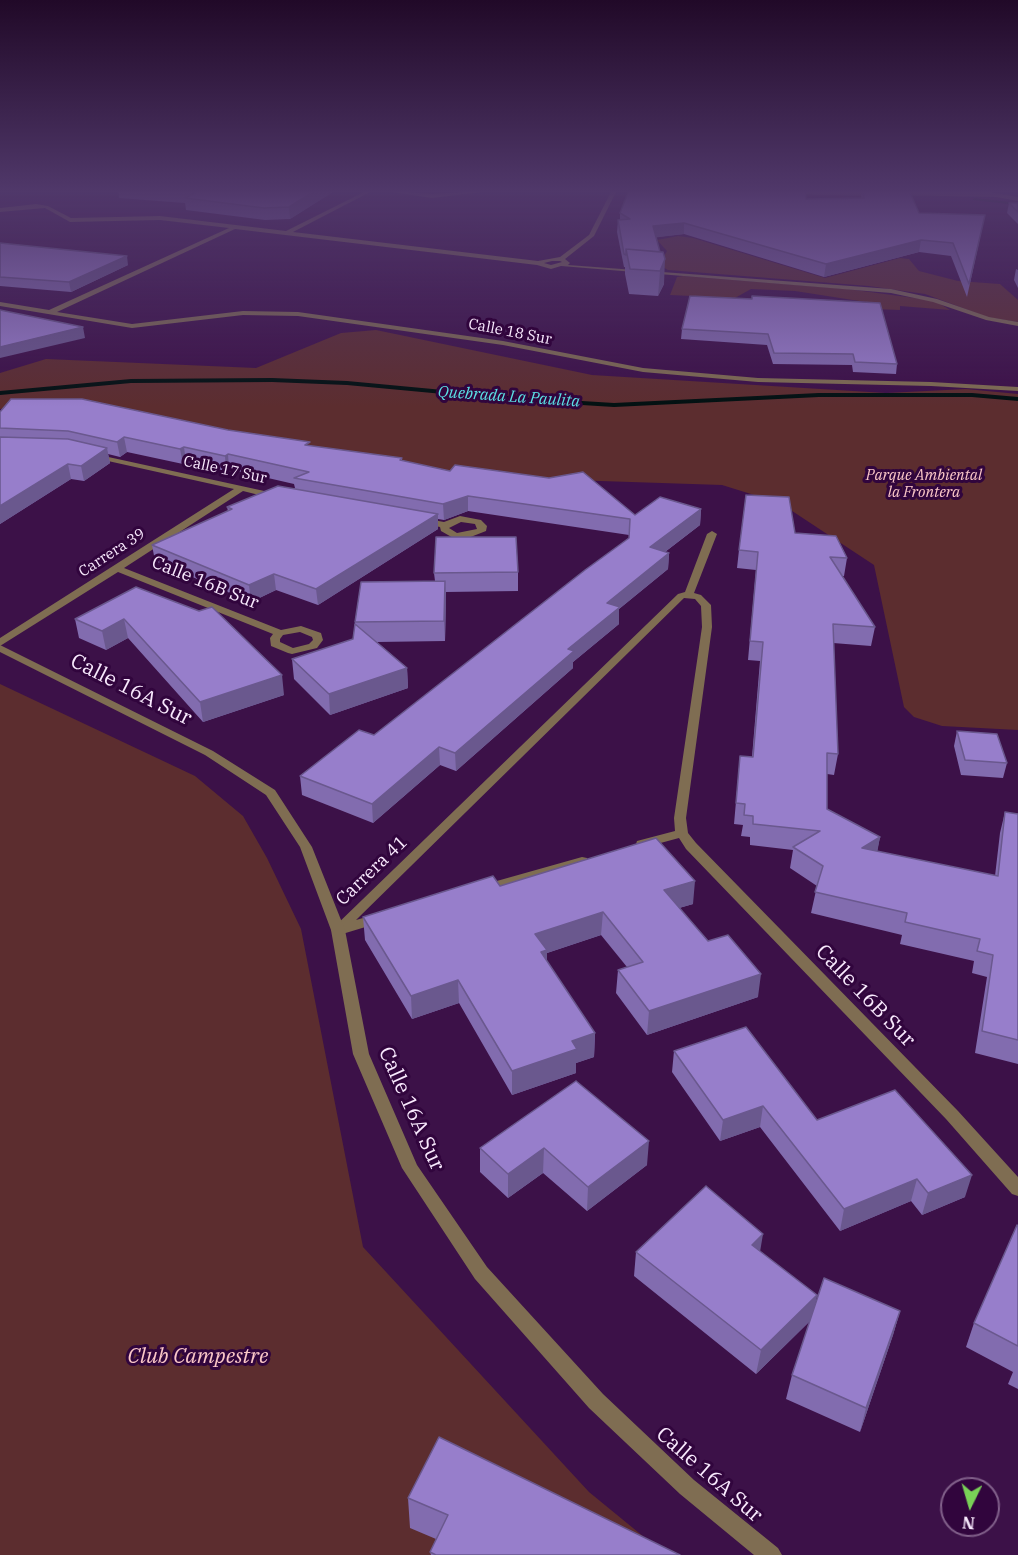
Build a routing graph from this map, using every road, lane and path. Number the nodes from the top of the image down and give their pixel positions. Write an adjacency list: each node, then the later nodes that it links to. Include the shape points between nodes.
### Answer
1 (157, 263): 4 (street)
2 (563, 263): 5 (street, via 891,291 935,300 988,320)
3 (0, 304): 4 (street, Calle 18 Sur)
4 (51, 312): 6 (street, Calle 18 Sur, via 132,326 243,313 298,314 679,374)
5 (1018, 324)
6 (1018, 389)
7 (82, 453): 8 (street, Calle 17 Sur)
8 (241, 489): 9 (street, Calle 17 Sur); 13 (street, Carrera 39)
9 (282, 497)
10 (412, 519): 11 (street)
11 (445, 525)
12 (712, 534): 14 (street)
13 (116, 568): 15 (street, Calle 16B Sur); 16 (street, Carrera 39)
14 (689, 594): 18 (street, via 706,605 707,627 680,818); 23 (street, Carrera 41, via 681,596)
15 (280, 633)
16 (0, 643)
17 (0, 648): 23 (street, Calle 16A Sur, via 209,753 271,793 306,847)
18 (682, 833): 19 (street); 24 (street, Calle 16B Sur)
19 (624, 849)
20 (601, 856): 21 (street)
21 (475, 891)
22 (395, 914): 23 (street, Carrera 41)
23 (338, 930): 25 (street, Calle 16A Sur, via 361,1054 410,1168 482,1273 596,1401 687,1487)
24 (1018, 1189)
25 (771, 1555)

